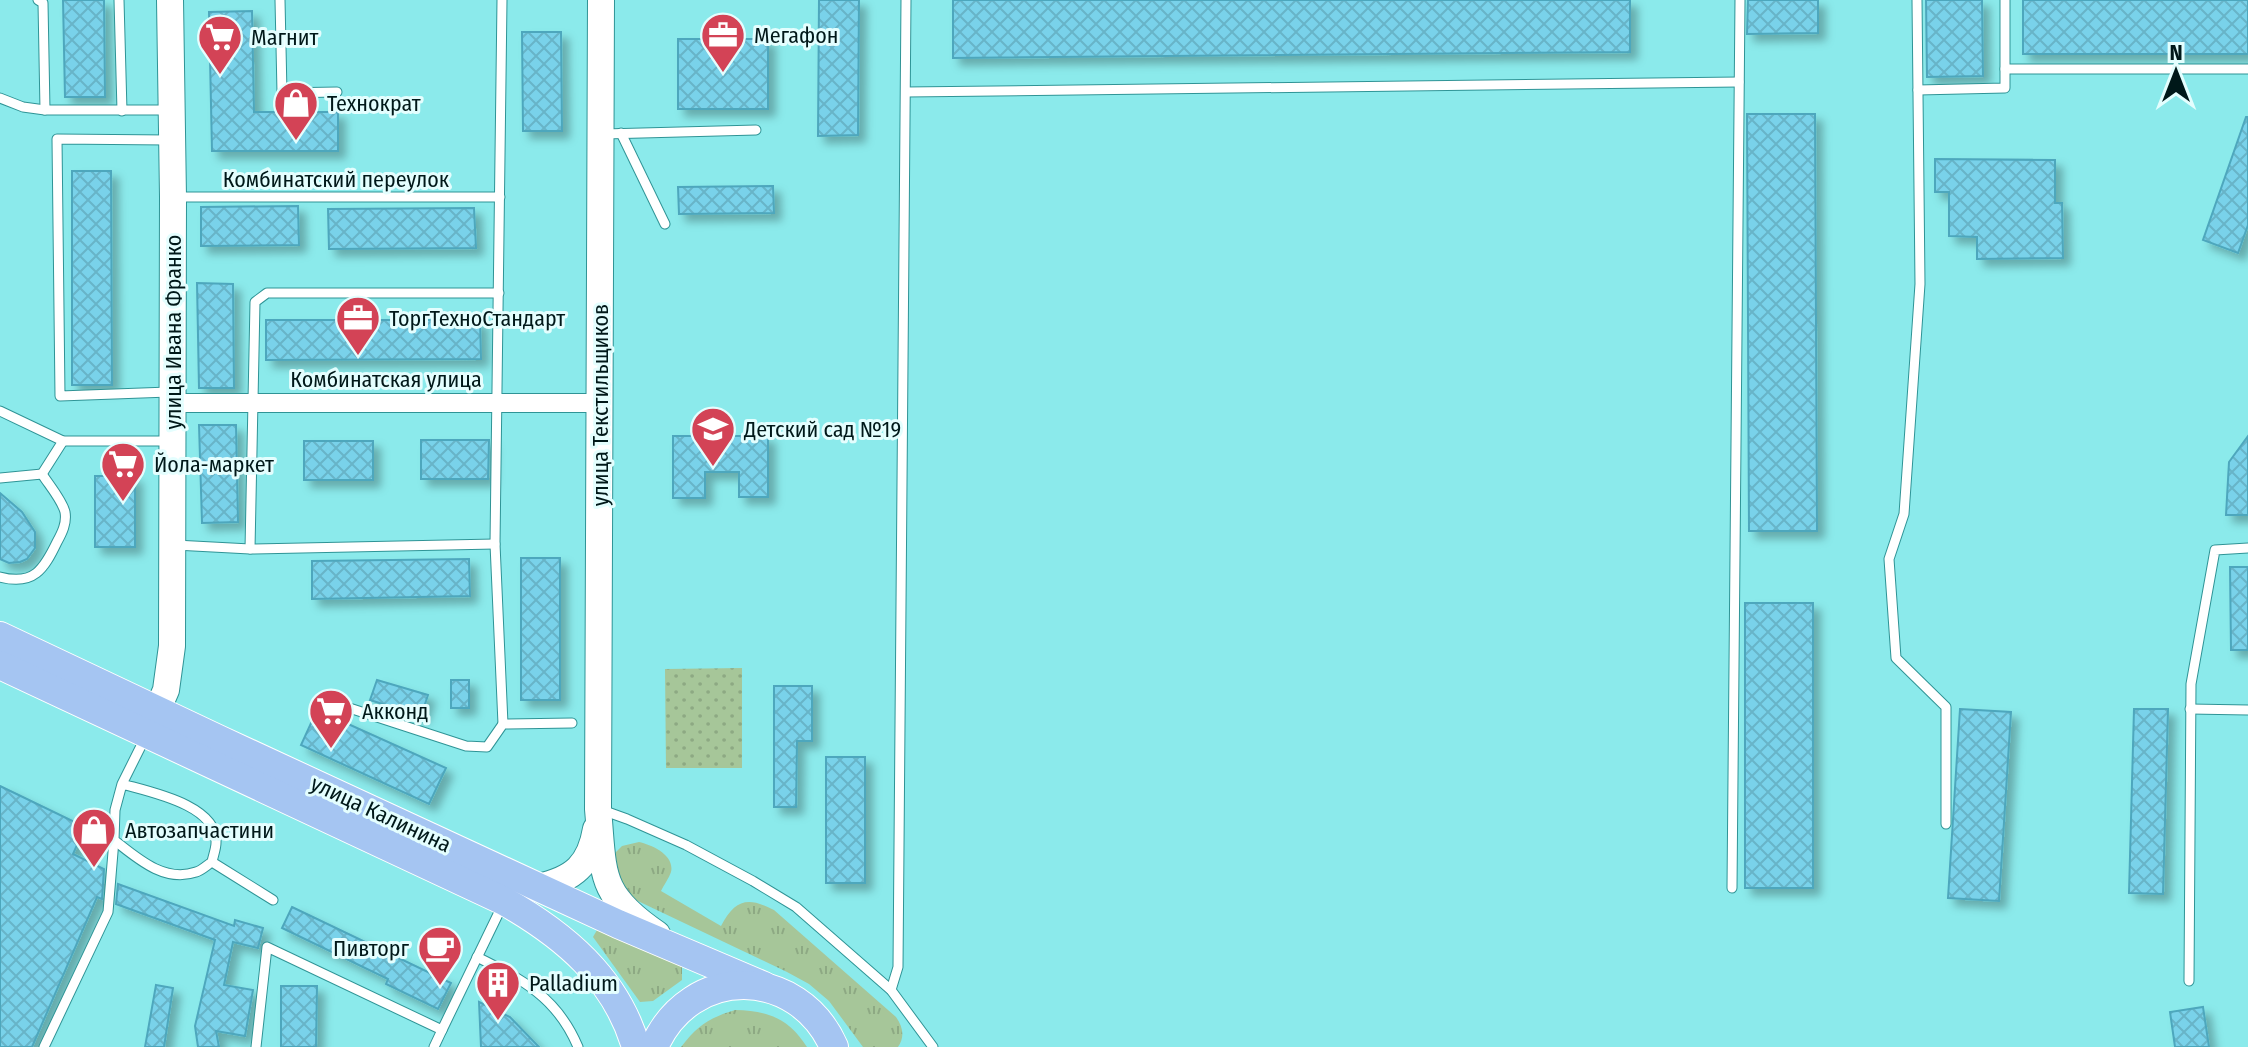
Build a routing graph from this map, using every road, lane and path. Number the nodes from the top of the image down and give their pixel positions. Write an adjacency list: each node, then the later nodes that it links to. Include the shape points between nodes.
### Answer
1 (38, 0): 18 (lane, via 43,3)
2 (119, 0): 20 (lane)
3 (170, 0): 19 (street, улица Ивана Франко)
4 (280, 0): 15 (lane, via 282,93)
5 (502, 0): 25 (lane)
6 (601, 0): 22 (street, улица Текстильщиков)
7 (906, 0): 16 (lane)
8 (1740, 0): 13 (lane)
9 (1917, 0): 14 (lane)
10 (2005, 0): 11 (lane)
11 (2005, 69): 12 (lane); 14 (lane, via 2005,88)
12 (2248, 69)
13 (1739, 82): 16 (lane); 56 (lane)
14 (1918, 90): 52 (lane, via 1920,284 1904,514 1889,559 1896,658 1946,707)
15 (337, 92)
16 (906, 92): 63 (lane, via 898,967)
17 (0, 98): 18 (lane)
18 (45, 110): 20 (lane)
19 (172, 110): 20 (lane); 23 (street, улица Ивана Франко)
20 (122, 111)
21 (756, 130): 22 (lane)
22 (611, 134): 26 (lane); 31 (street, улица Текстильщиков)
23 (172, 140): 24 (street, улица Ивана Франко); 28 (lane, via 57,139 60,396)
24 (173, 197): 25 (lane, Комбинатский переулок); 28 (street, улица Ивана Франко)
25 (500, 197): 27 (lane)
26 (665, 224)
27 (499, 293): 29 (lane, via 267,293 255,302); 30 (lane)
28 (173, 398): 29 (street, Комбинатская улица); 34 (street, улица Ивана Франко)
29 (254, 403): 30 (street, Комбинатская улица); 40 (lane)
30 (498, 403): 31 (street, Комбинатская улица); 37 (lane)
31 (600, 403): 51 (street, улица Текстильщиков)
32 (0, 411): 33 (lane)
33 (63, 441): 34 (lane); 35 (lane)
34 (172, 441): 38 (street, улица Ивана Франко)
35 (42, 474): 36 (lane); 41 (lane, via 65,510 64,527 44,567 29,578)
36 (0, 478)
37 (495, 544): 40 (lane); 49 (lane)
38 (172, 545): 40 (lane); 47 (street, улица Ивана Франко, via 172,646 166,690)
39 (2248, 548): 45 (lane, via 2215,550)
40 (250, 549)
41 (0, 577)
42 (0, 636): 47 (main road, улица Калинина)
43 (0, 665): 47 (main road, улица Калинина)
44 (334, 703): 49 (lane, via 466,746 487,747)
45 (2190, 709): 46 (lane); 61 (lane)
46 (2248, 710)
47 (152, 723): 50 (lane); 55 (main road, улица Калинина); 58 (main road, улица Калинина)
48 (572, 723): 49 (lane)
49 (503, 724)
50 (122, 784): 53 (lane); 54 (lane, via 198,811 213,827 217,842)
51 (598, 809): 55 (street, улица Текстильщиков, via 593,846 580,868); 59 (street, улица Текстильщиков, via 610,890 636,920); 63 (lane, via 686,845 796,907)
52 (1946, 824)
53 (114, 840): 54 (lane, via 151,868 178,874 197,872); 66 (lane, via 108,912)
54 (212, 862): 57 (lane)
55 (538, 887): 59 (main road, улица Калинина)
56 (1732, 888)
57 (273, 900)
58 (504, 901): 60 (lane); 70 (main road, улица Калинина, via 573,947 610,992)
59 (680, 949): 62 (main road, улица Калинина)
60 (477, 957): 64 (lane); 69 (lane, via 548,1000)
61 (2189, 981)
62 (764, 986): 65 (main road, улица Калинина, via 805,1006); 71 (main road, via 712,989 693,999 674,1014)
63 (891, 990): 72 (lane)
64 (442, 1030): 67 (lane, via 267,947); 68 (lane)
65 (835, 1043)
66 (44, 1047)
67 (256, 1047)
68 (434, 1047)
69 (578, 1047)
70 (636, 1047)
71 (654, 1047)
72 (933, 1047)

